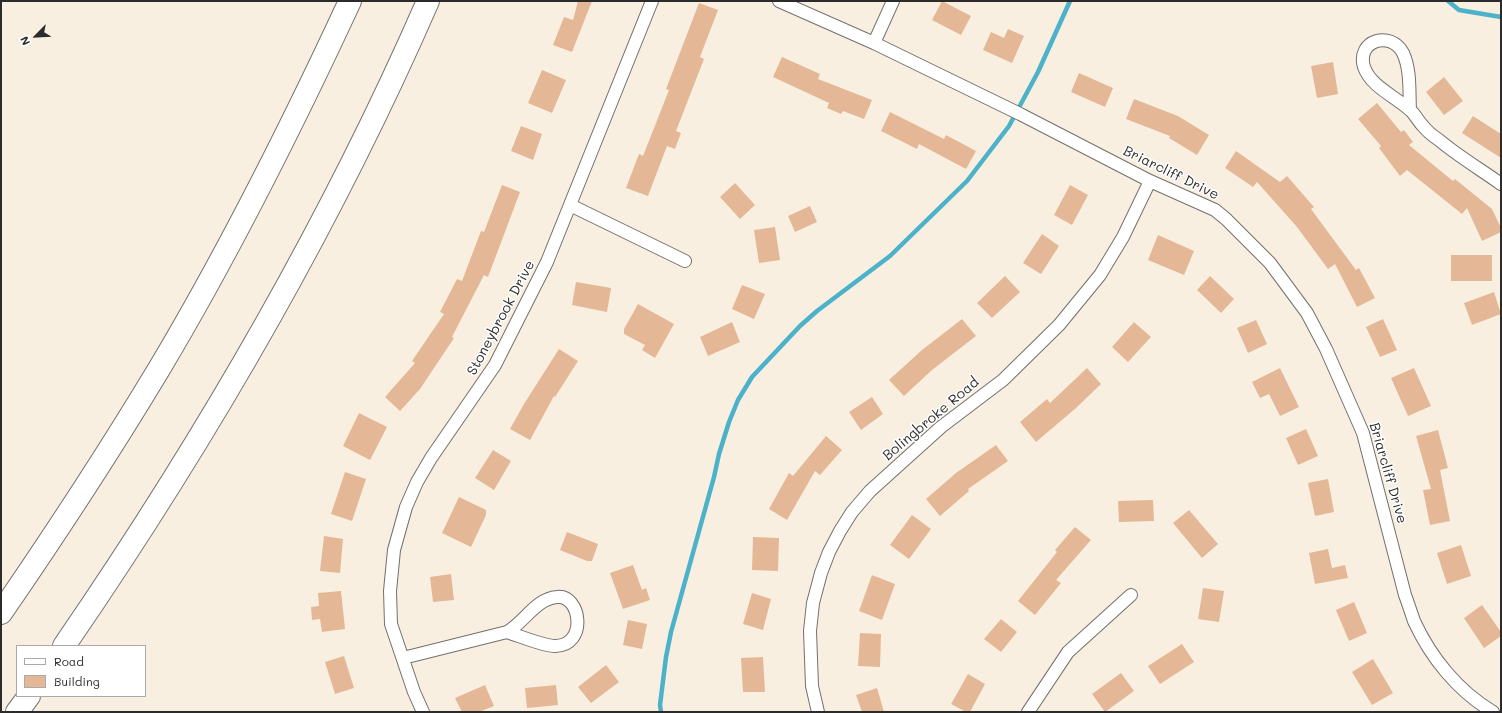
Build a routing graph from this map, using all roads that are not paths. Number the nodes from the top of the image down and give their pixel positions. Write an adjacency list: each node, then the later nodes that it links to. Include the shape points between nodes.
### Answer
1 (350, 1): 13 (highway, via 314,80 206,288 102,462)
2 (428, 1): 15 (highway, via 377,111 275,309 161,500)
3 (652, 1): 10 (street, Stoneybrook Drive)
4 (779, 1): 6 (street, Briarcliff Drive)
5 (893, 1): 6 (street)
6 (874, 42): 8 (street, Briarcliff Drive)
7 (1410, 110): 7 (street, via 1408,72 1403,53 1388,41 1374,42 1366,47 1363,53 1366,71 1372,82); 9 (street, via 1438,140)
8 (1150, 181): 20 (street, Bolingbroke Road, via 1100,275 1059,325 1003,380 941,427 870,491 840,531 821,573 813,603 810,631 812,686); 22 (street, Briarcliff Drive, via 1215,210 1226,219 1270,263 1307,313 1363,432 1414,620 1433,656 1460,687)
9 (1501, 184)
10 (570, 205): 11 (street); 16 (street, Stoneybrook Drive, via 547,262 496,365 430,458 406,507 394,550 390,591 391,624)
11 (685, 261)
12 (1131, 595): 21 (street, via 1068,652)
13 (1, 613)
14 (507, 632): 14 (street, via 537,605 557,597 563,597 572,604 578,619 574,637 558,646); 16 (street)
15 (65, 645)
16 (403, 658): 19 (street, Stoneybrook Drive)
17 (28, 697): 18 (highway)
18 (17, 712)
19 (423, 712)
20 (818, 712)
21 (1028, 712)
22 (1494, 712)

